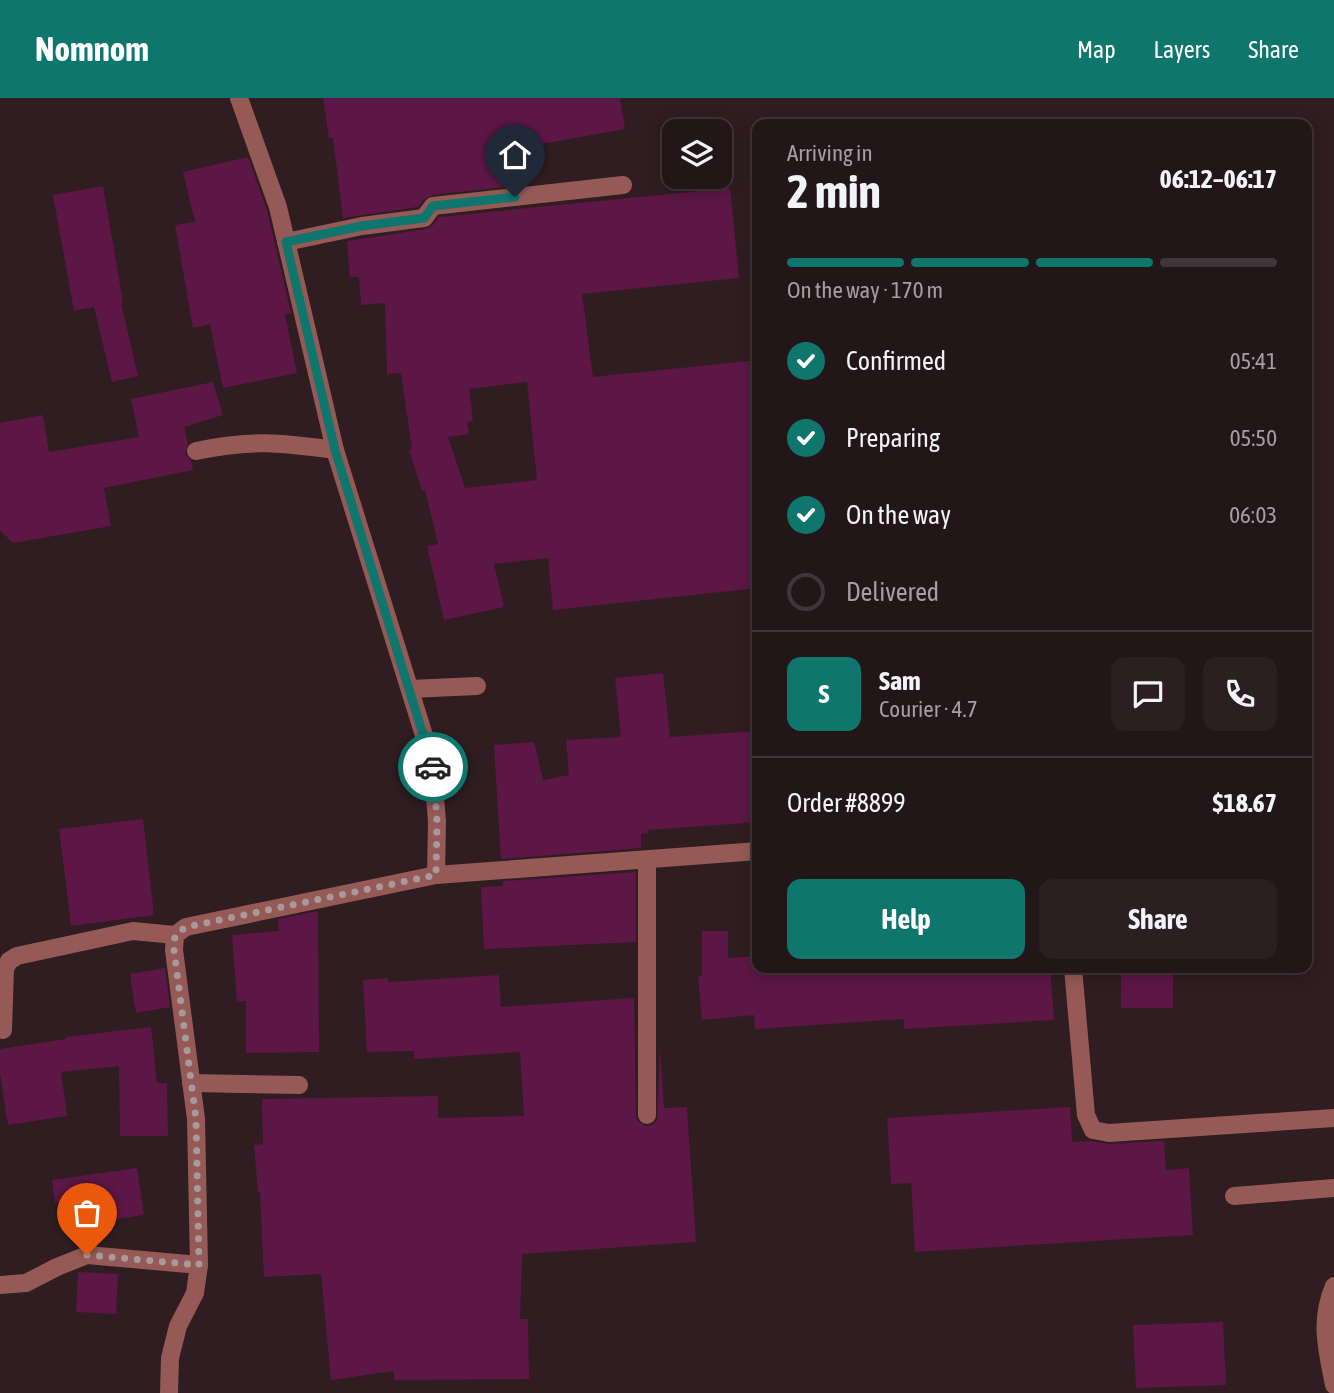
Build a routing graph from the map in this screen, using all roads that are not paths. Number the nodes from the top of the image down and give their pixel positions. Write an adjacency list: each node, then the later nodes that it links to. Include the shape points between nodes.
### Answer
1 (239, 98): 3 (street)
2 (623, 185): 3 (street, via 433,206 424,218)
3 (286, 242): 4 (street)
4 (335, 450): 5 (street, via 248,442); 7 (street)
5 (196, 451)
6 (477, 686): 7 (street)
7 (410, 689): 10 (street, via 432,761)
8 (752, 852): 9 (street)
9 (648, 860): 10 (street); 16 (street)
10 (436, 875): 11 (street, via 186,927)
11 (175, 935): 13 (street, via 133,931 17,956 5,969); 14 (street)
12 (1073, 973): 17 (street, via 1086,1115 1093,1129 1109,1133)
13 (3, 1030)
14 (191, 1083): 15 (street); 20 (street)
15 (299, 1085)
16 (647, 1115)
17 (1334, 1118)
18 (1334, 1188): 19 (street)
19 (1234, 1196)
20 (199, 1265): 21 (street, via 87,1255 26,1283); 24 (street, via 195,1293 178,1325 170,1358)
21 (0, 1285)
22 (1334, 1286): 23 (street, via 1325,1314)
23 (1334, 1385)
24 (169, 1393)

